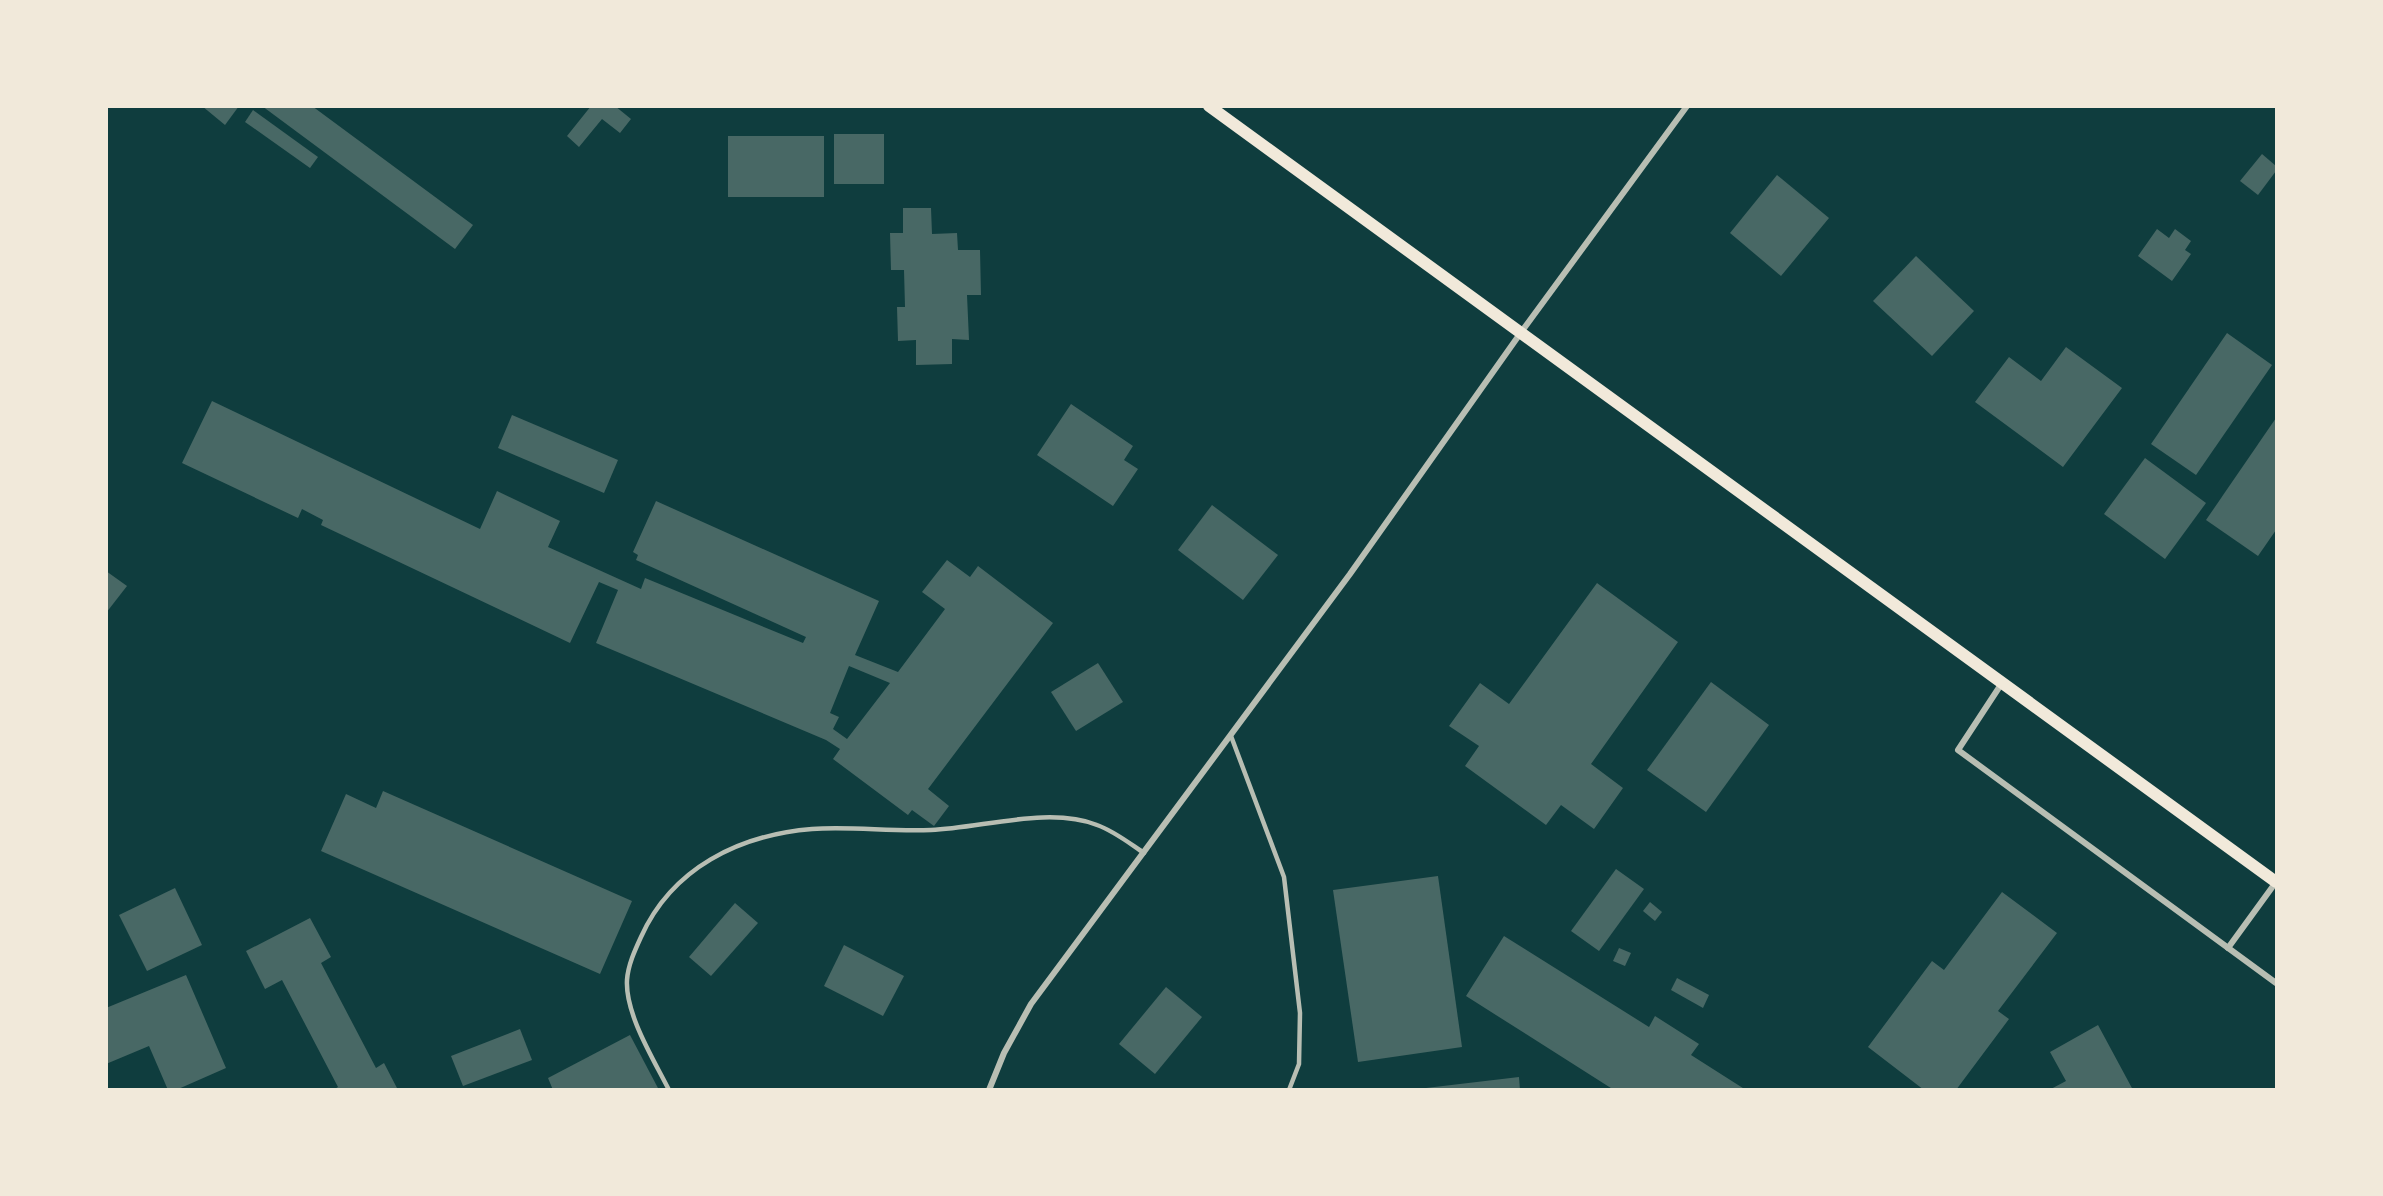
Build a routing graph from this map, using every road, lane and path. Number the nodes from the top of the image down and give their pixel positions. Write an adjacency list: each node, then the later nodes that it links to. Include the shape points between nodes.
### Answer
1 (1209, 106): 3 (main road)
2 (1687, 106): 3 (street)
3 (1522, 331): 4 (main road); 5 (street)
4 (2003, 683): 7 (main road); 8 (street, via 1958,750)
5 (1231, 735): 6 (street); 12 (lane, via 1284,877 1300,1013 1299,1064)
6 (1144, 853): 10 (lane, via 1095,824 1038,818 931,830 813,829 758,838 717,854 687,874 663,899 633,954 627,981 633,1014); 11 (street, via 1031,1004 1004,1053)
7 (2276, 882): 8 (street)
8 (2228, 948): 9 (street)
9 (2277, 983)
10 (669, 1089)
11 (990, 1089)
12 (1288, 1089)

